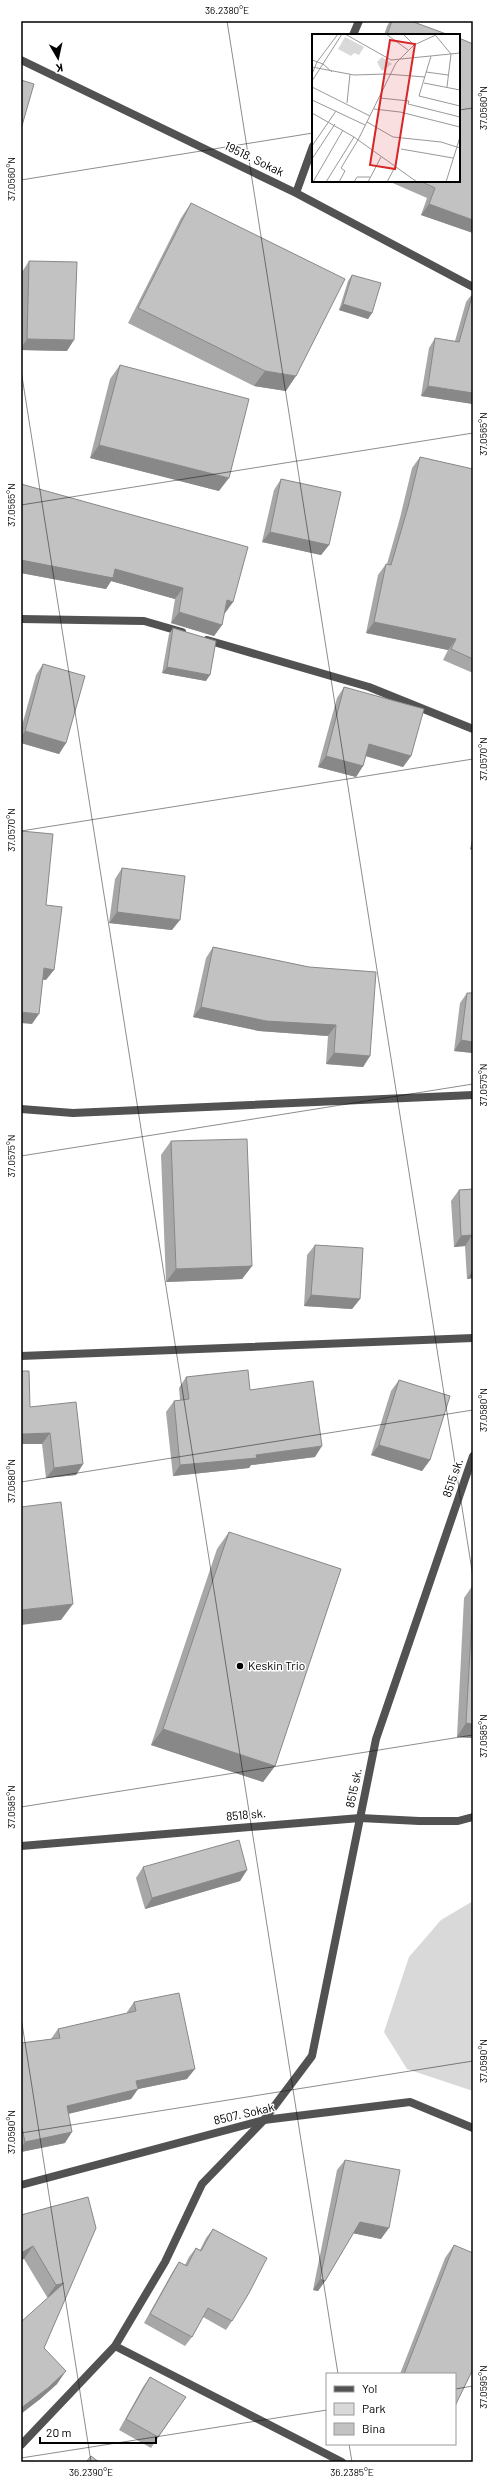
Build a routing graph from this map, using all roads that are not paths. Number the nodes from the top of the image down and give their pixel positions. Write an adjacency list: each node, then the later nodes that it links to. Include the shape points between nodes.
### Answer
1 (359, 21): 2 (street)
2 (354, 34)
3 (21, 60): 5 (street, 19518. Sokak)
4 (312, 149): 5 (street)
5 (296, 193): 6 (street, 19518. Sokak)
6 (473, 286)
7 (21, 619): 8 (street, via 144,621 369,687)
8 (473, 729)
9 (473, 1095): 10 (street, via 73,1113)
10 (21, 1108)
11 (473, 1338): 12 (street)
12 (21, 1356)
13 (473, 1456): 15 (street, 8515 sk., via 376,1739)
14 (473, 1817): 15 (street, 8518 sk., via 419,1821)
15 (360, 1818): 16 (street, 8518 sk.); 17 (street, 8515 sk., via 312,2056)
16 (21, 1846)
17 (264, 2120): 18 (street, 8507. Sokak, via 410,2102); 19 (street, 8507. Sokak); 20 (street, 8515 sk., via 202,2184 165,2262)
18 (473, 2128)
19 (21, 2185)
20 (115, 2346): 21 (street, 8515 sk.); 22 (street)
21 (21, 2445)
22 (342, 2462)

